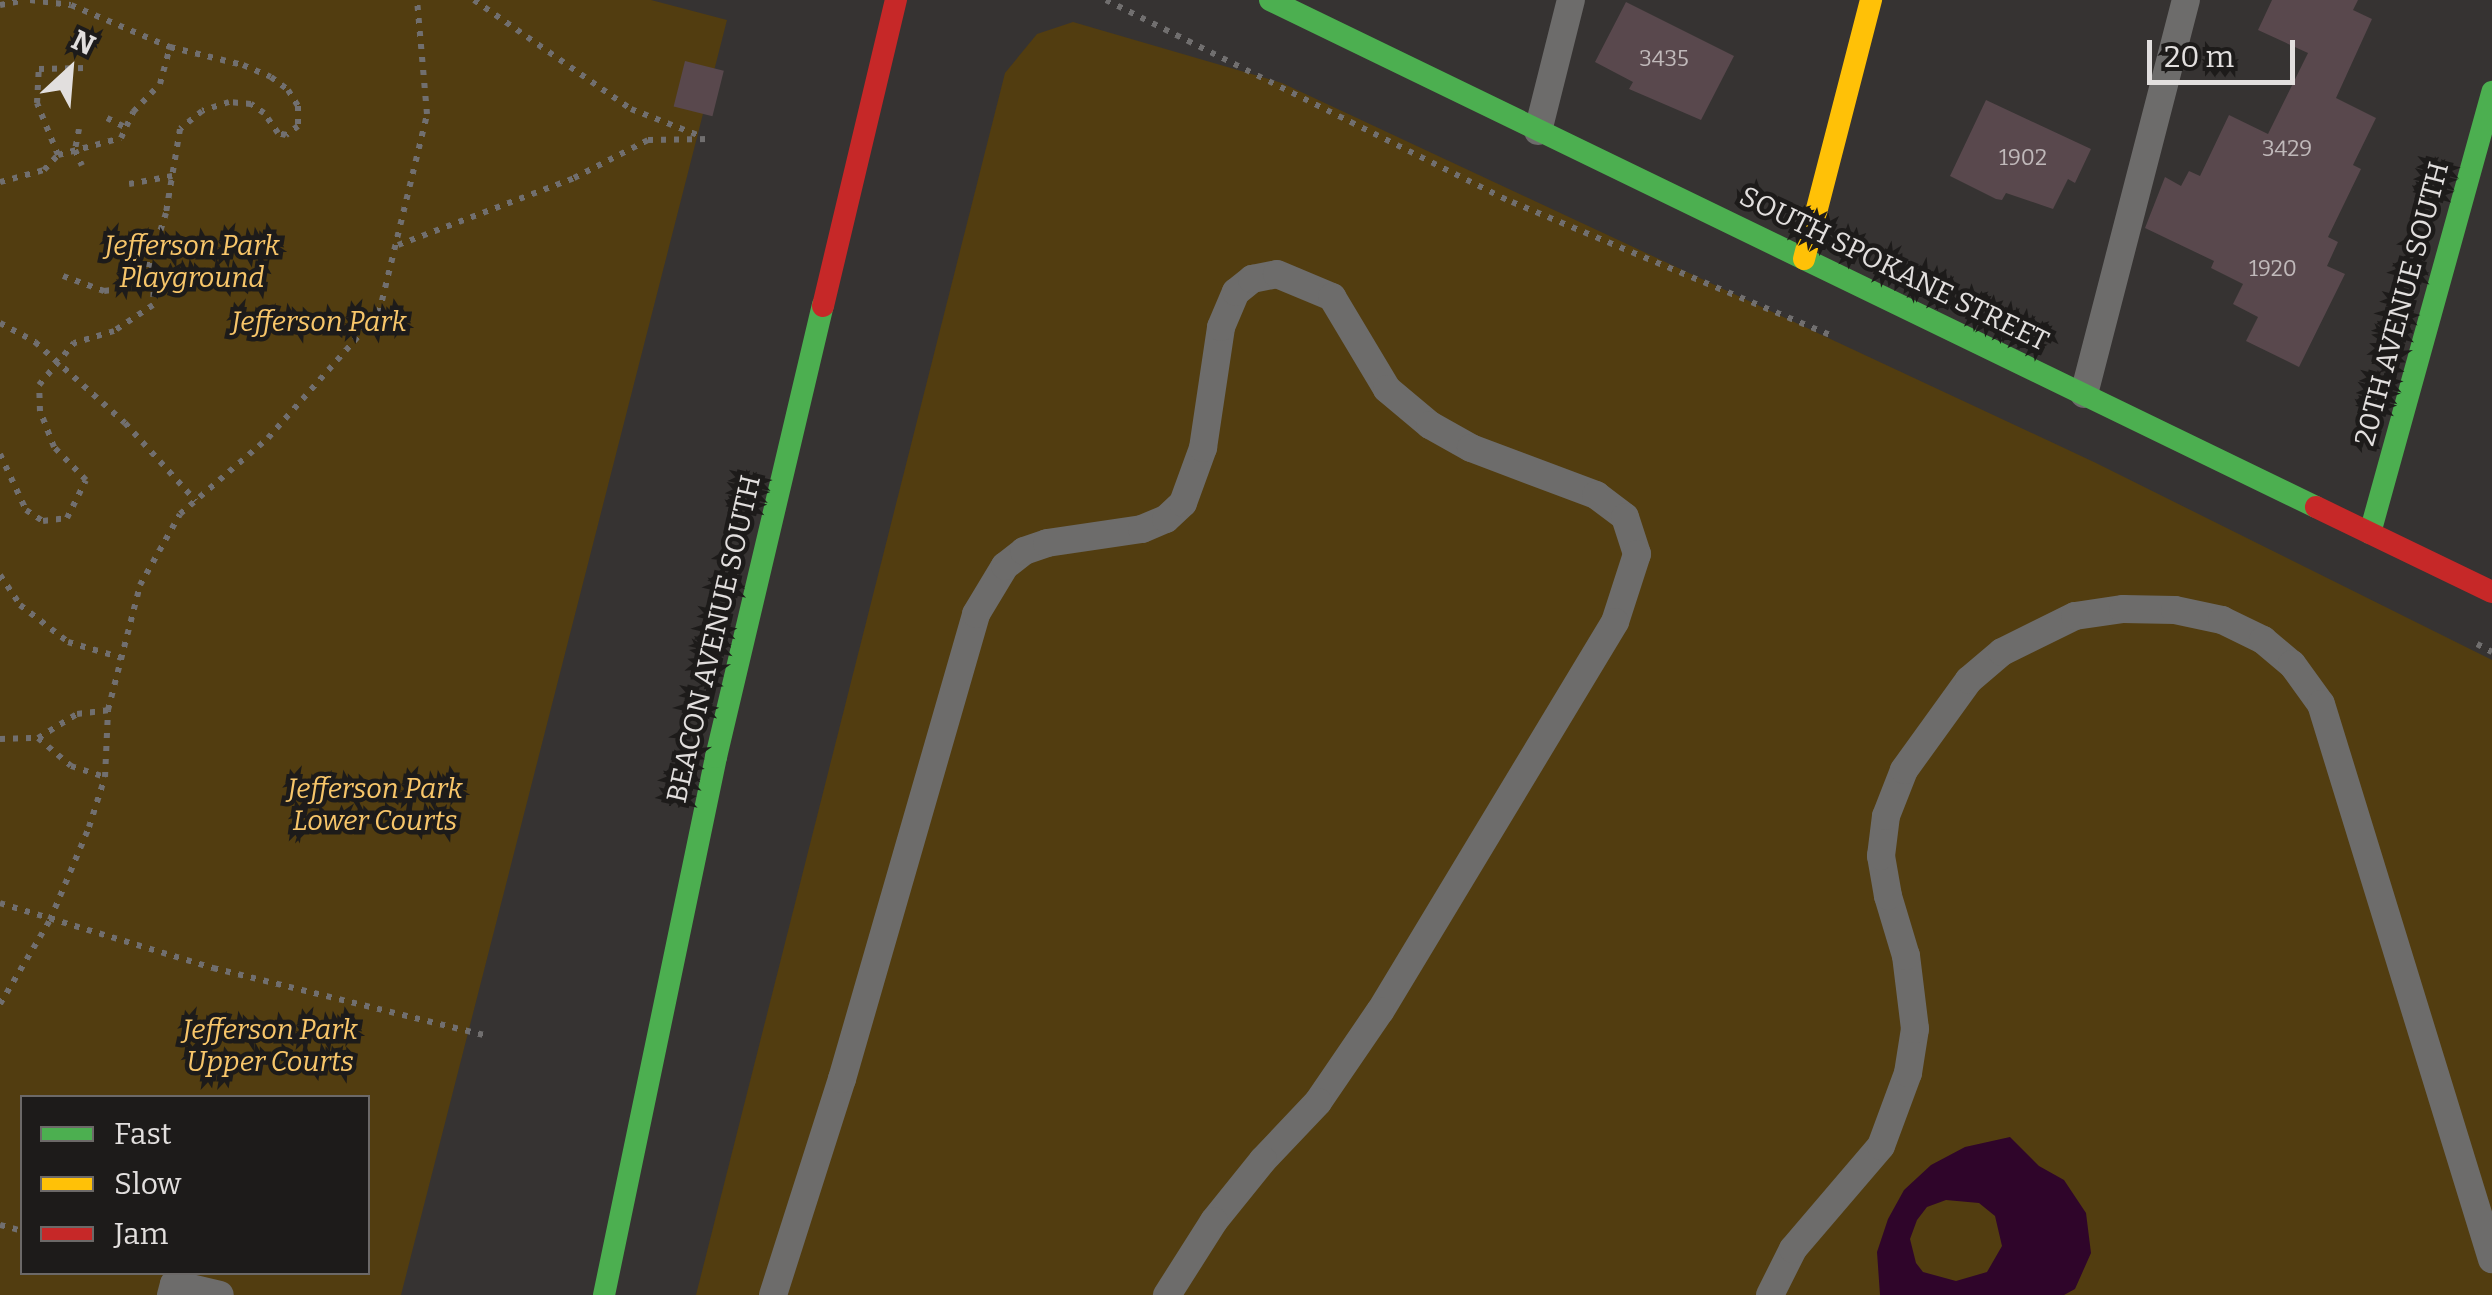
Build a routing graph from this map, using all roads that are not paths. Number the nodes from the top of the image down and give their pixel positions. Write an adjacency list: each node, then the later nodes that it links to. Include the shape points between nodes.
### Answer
1 (896, 0): 15 (street, BEACON AVENUE SOUTH, via 716,758)
2 (1270, 0): 7 (street, SOUTH SPOKANE STREET)
3 (1571, 0): 7 (lane)
4 (1871, 0): 8 (street)
5 (2186, 0): 9 (lane)
6 (2492, 92): 10 (street, 20TH AVENUE SOUTH)
7 (1538, 132): 8 (street, SOUTH SPOKANE STREET)
8 (1804, 259): 9 (street, SOUTH SPOKANE STREET)
9 (2084, 394): 10 (street, SOUTH SPOKANE STREET)
10 (2370, 533): 11 (street, SOUTH SPOKANE STREET)
11 (2492, 592)
12 (2492, 1259): 18 (lane, via 2321,704 2292,664 2222,620 2123,608 2075,616 2002,652 1969,680 1904,770 1886,816 1882,856 1915,1029 1908,1074 1882,1146 1794,1248)
13 (171, 1295): 14 (lane, via 174,1284)
14 (220, 1295)
15 (604, 1295)
16 (773, 1295): 17 (lane, via 976,614 1005,566 1024,551 1142,530 1182,502 1203,448 1221,327 1236,292 1252,279 1277,274 1332,297 1387,389 1430,425 1470,448 1596,496 1625,518 1637,554 1614,622 1380,1010 1318,1102 1214,1222)
17 (1167, 1295)
18 (1770, 1295)

